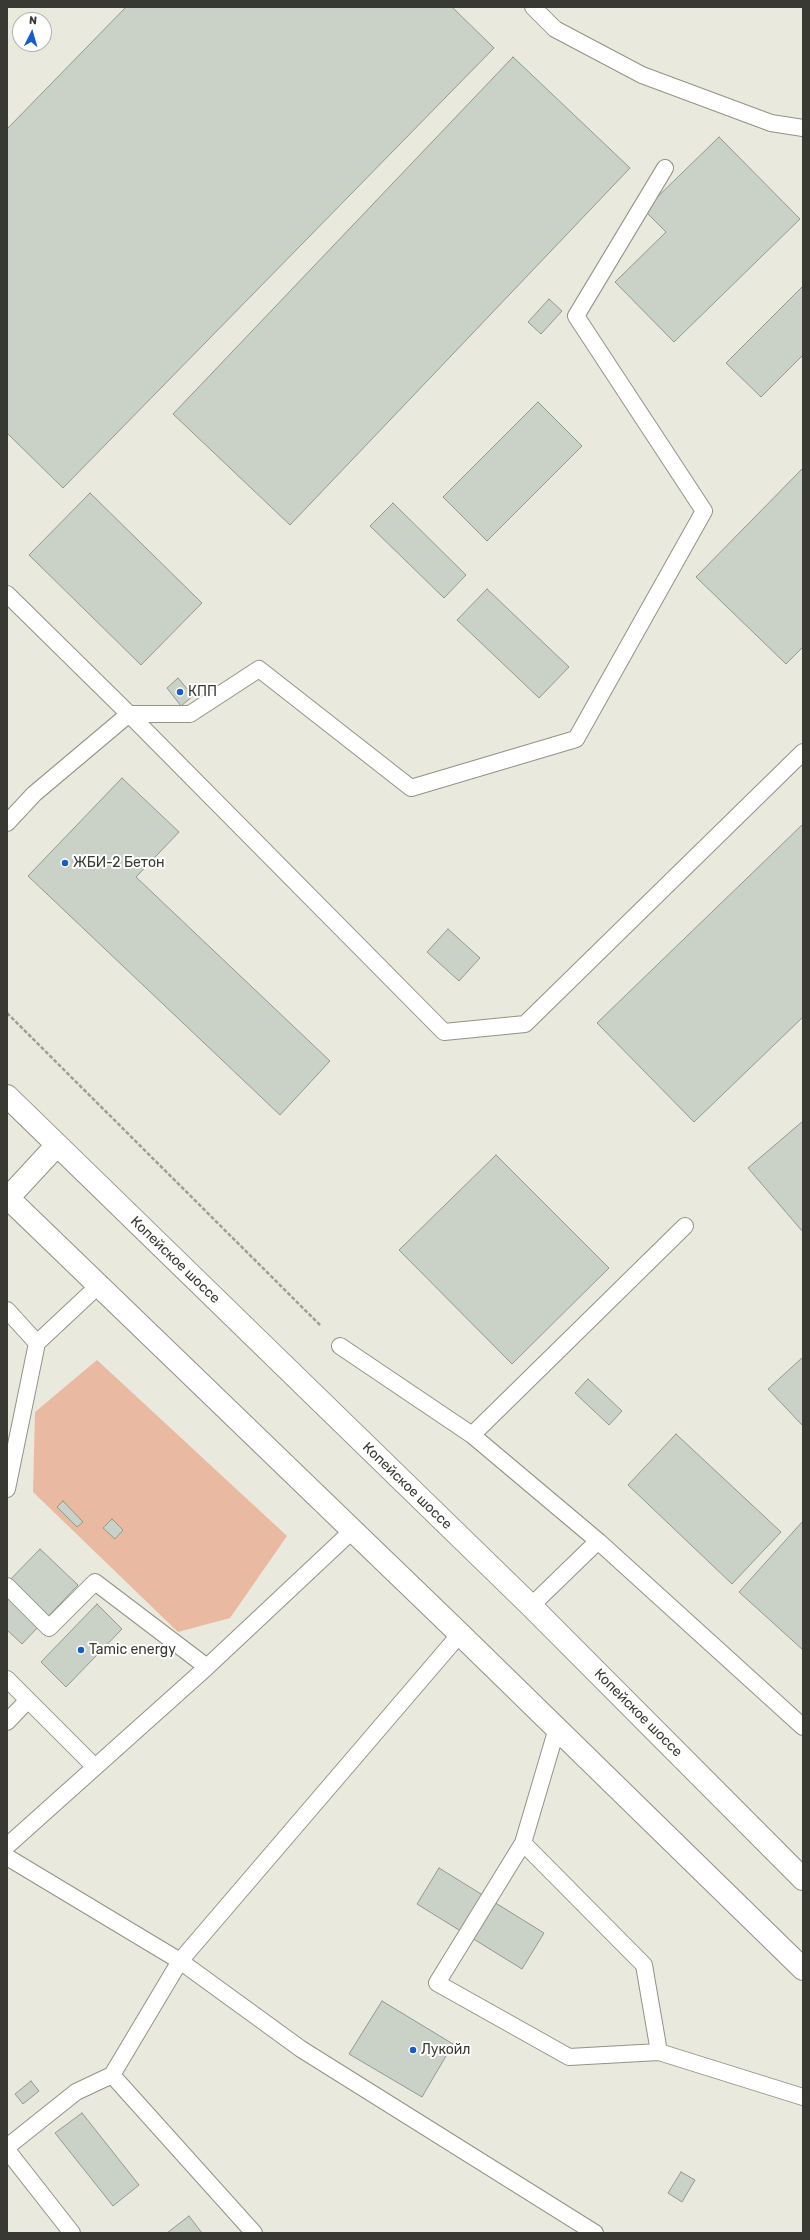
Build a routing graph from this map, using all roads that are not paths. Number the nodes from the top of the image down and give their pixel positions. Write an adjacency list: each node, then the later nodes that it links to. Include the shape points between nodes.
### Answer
1 (533, 7): 2 (lane, via 555,29 642,75 771,122)
2 (803, 128)
3 (665, 168): 5 (lane, via 576,316 704,510 576,739 411,788 259,669 190,714)
4 (7, 594): 5 (lane)
5 (129, 714): 6 (lane, via 444,1032 525,1024); 7 (lane, via 34,794)
6 (803, 752)
7 (7, 822)
8 (7, 1096): 9 (main road, Копейское шоссе)
9 (57, 1145): 10 (main road); 21 (main road, Копейское шоссе)
10 (7, 1198): 12 (main road)
11 (685, 1226): 16 (lane)
12 (98, 1285): 14 (lane); 18 (main road)
13 (7, 1310): 14 (lane)
14 (37, 1343): 17 (lane)
15 (340, 1346): 16 (lane)
16 (472, 1435): 19 (lane)
17 (7, 1489)
18 (353, 1530): 22 (main road); 23 (lane)
19 (598, 1540): 21 (lane); 27 (lane)
20 (7, 1586): 23 (lane, via 49,1628 94,1582)
21 (531, 1606): 33 (main road, Копейское шоссе)
22 (460, 1634): 28 (main road); 34 (lane)
23 (207, 1667): 29 (lane)
24 (7, 1679): 25 (lane)
25 (28, 1700): 26 (lane); 29 (lane)
26 (7, 1722)
27 (803, 1727)
28 (557, 1728): 30 (lane); 35 (main road)
29 (95, 1767): 31 (lane)
30 (523, 1843): 36 (lane, via 644,1965); 36 (lane, via 437,1983 569,2057)
31 (7, 1846)
32 (7, 1857): 34 (lane)
33 (803, 1879)
34 (180, 1961): 37 (lane); 43 (lane, via 301,2049)
35 (803, 1969)
36 (660, 2052): 38 (lane)
37 (112, 2075): 39 (lane, via 76,2092); 42 (lane)
38 (803, 2097)
39 (7, 2147)
40 (7, 2150): 41 (lane)
41 (72, 2233)
42 (254, 2233)
43 (595, 2233)

